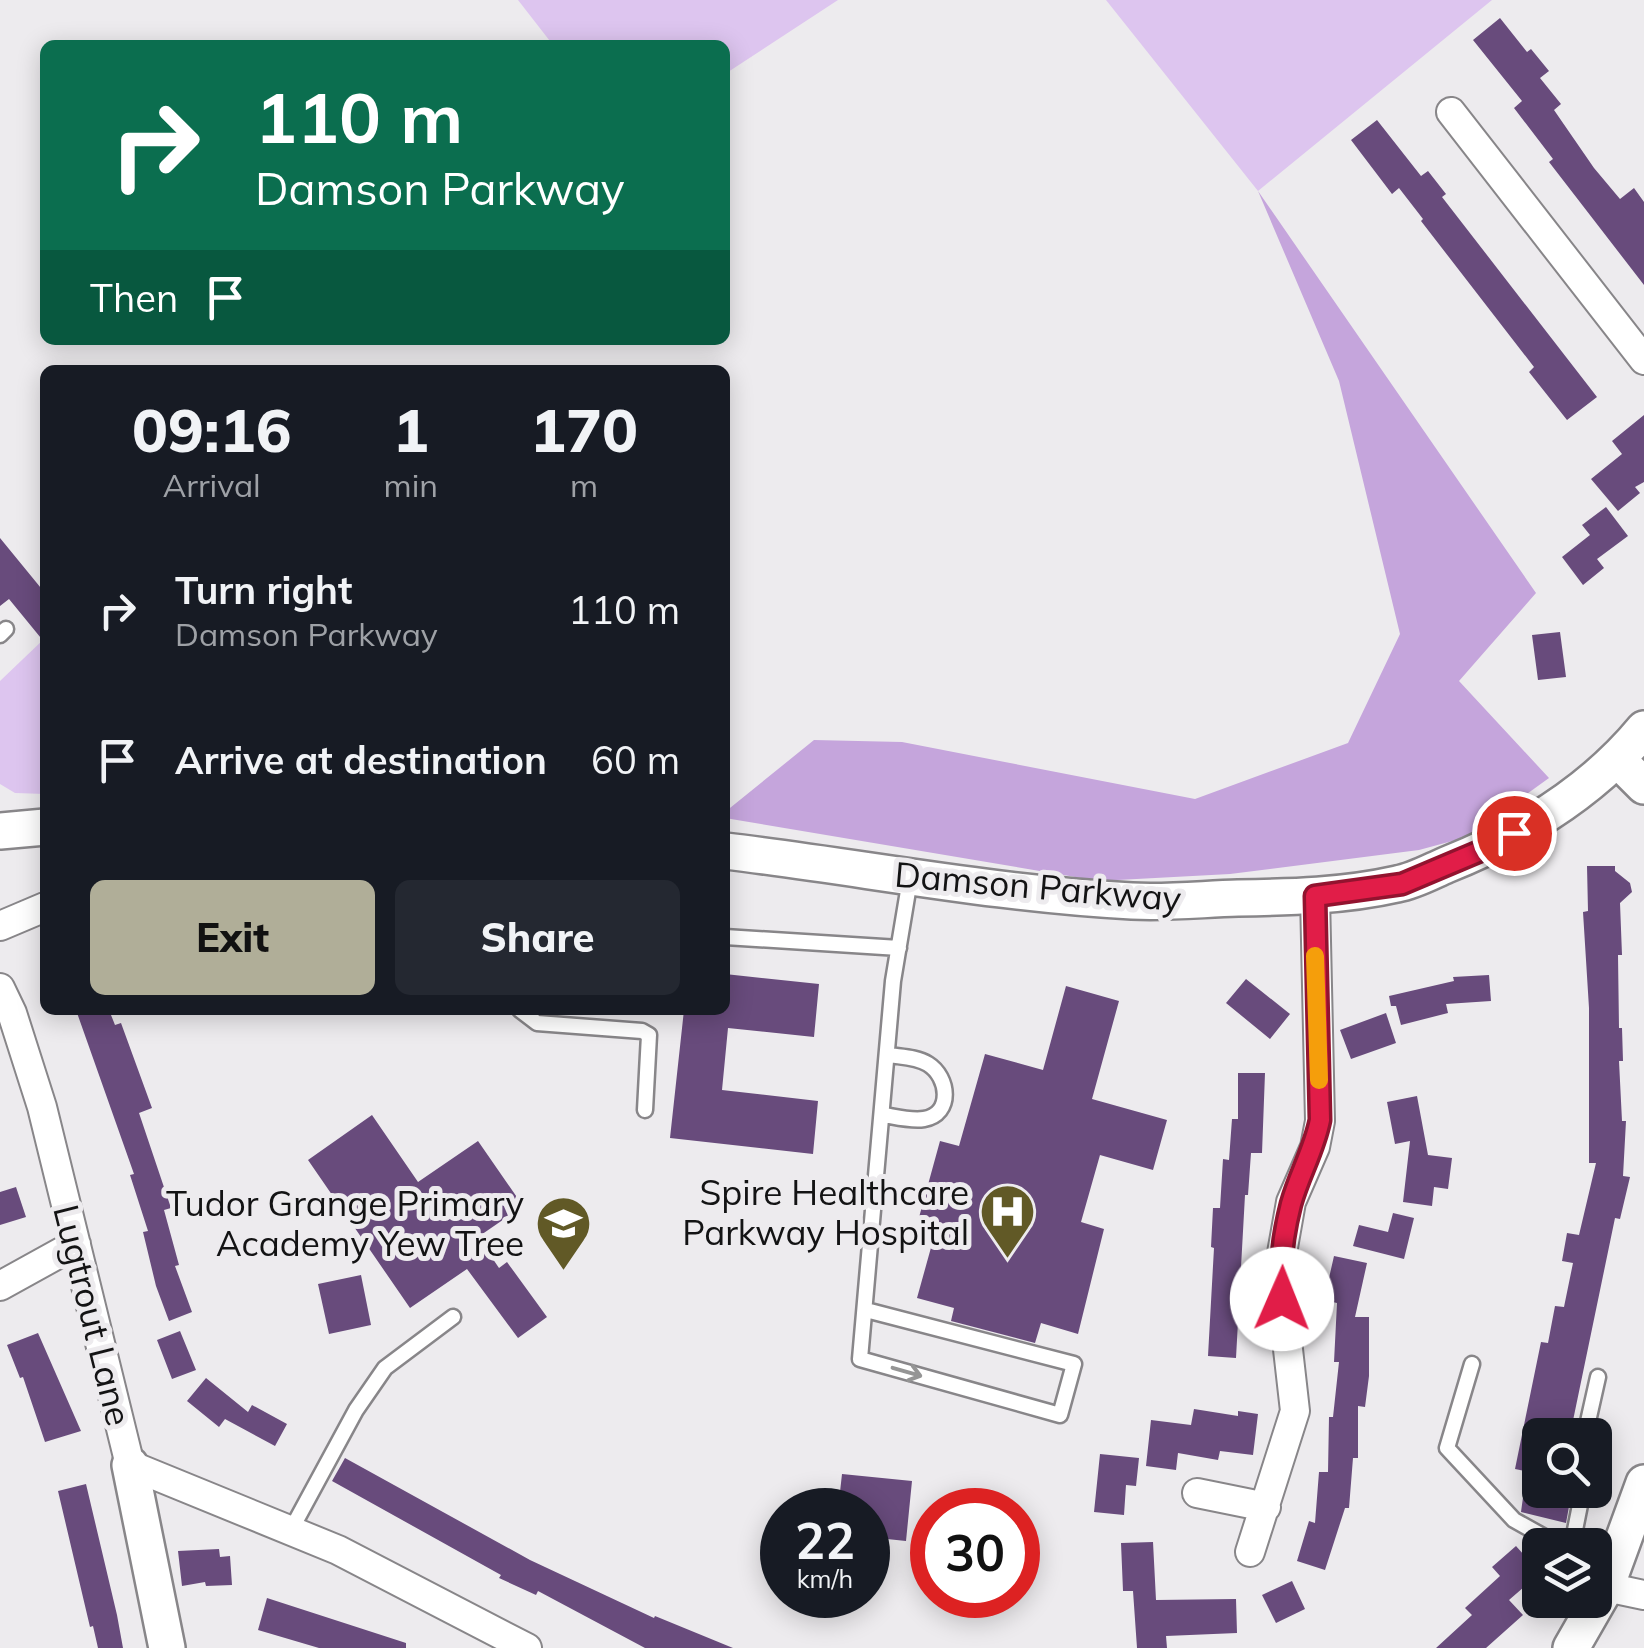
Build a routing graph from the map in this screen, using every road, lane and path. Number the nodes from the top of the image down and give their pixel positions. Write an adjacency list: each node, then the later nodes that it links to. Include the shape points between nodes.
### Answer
1 (1451, 112): 2 (street)
2 (1644, 360)
3 (1644, 729): 4 (street, Damson Parkway)
4 (1617, 759): 5 (street); 10 (street, Damson Parkway, via 1543,816 1485,849 1402,884)
5 (1644, 786)
6 (40, 827): 7 (street)
7 (0, 830)
8 (730, 851): 9 (street, Damson Parkway)
9 (910, 878): 10 (street, Damson Parkway, via 1134,901); 14 (lane)
10 (1315, 896): 30 (street, via 1320,1120 1291,1202 1280,1270 1294,1411)
11 (40, 908): 12 (street)
12 (0, 926)
13 (730, 937): 14 (lane)
14 (899, 948): 17 (lane)
15 (4, 1006): 20 (street, Lugtrout Lane, via 42,1107)
16 (527, 1015): 18 (lane, via 537,1023 649,1035)
17 (889, 1055): 19 (lane); 19 (lane, via 929,1064 946,1091 938,1112 927,1119)
18 (645, 1110)
19 (884, 1115): 22 (lane)
20 (76, 1244): 21 (street); 27 (street, Lugtrout Lane)
21 (0, 1286)
22 (866, 1310): 22 (lane, one-way to 22, via 860,1359 1060,1415 1074,1364)
23 (453, 1317): 32 (lane, via 385,1368)
24 (1472, 1364): 31 (lane, via 1446,1448)
25 (1598, 1377): 26 (lane)
26 (1589, 1418)
27 (130, 1465): 32 (street); 38 (street, Lugtrout Lane)
28 (1644, 1482): 34 (street)
29 (1198, 1493): 30 (street)
30 (1266, 1507): 33 (street)
31 (1528, 1528)
32 (291, 1530): 39 (street)
33 (1250, 1552)
34 (1612, 1557)
35 (1612, 1577): 36 (street)
36 (1644, 1596)
37 (1584, 1618): 40 (street)
38 (167, 1648)
39 (527, 1648)
40 (1570, 1648)

